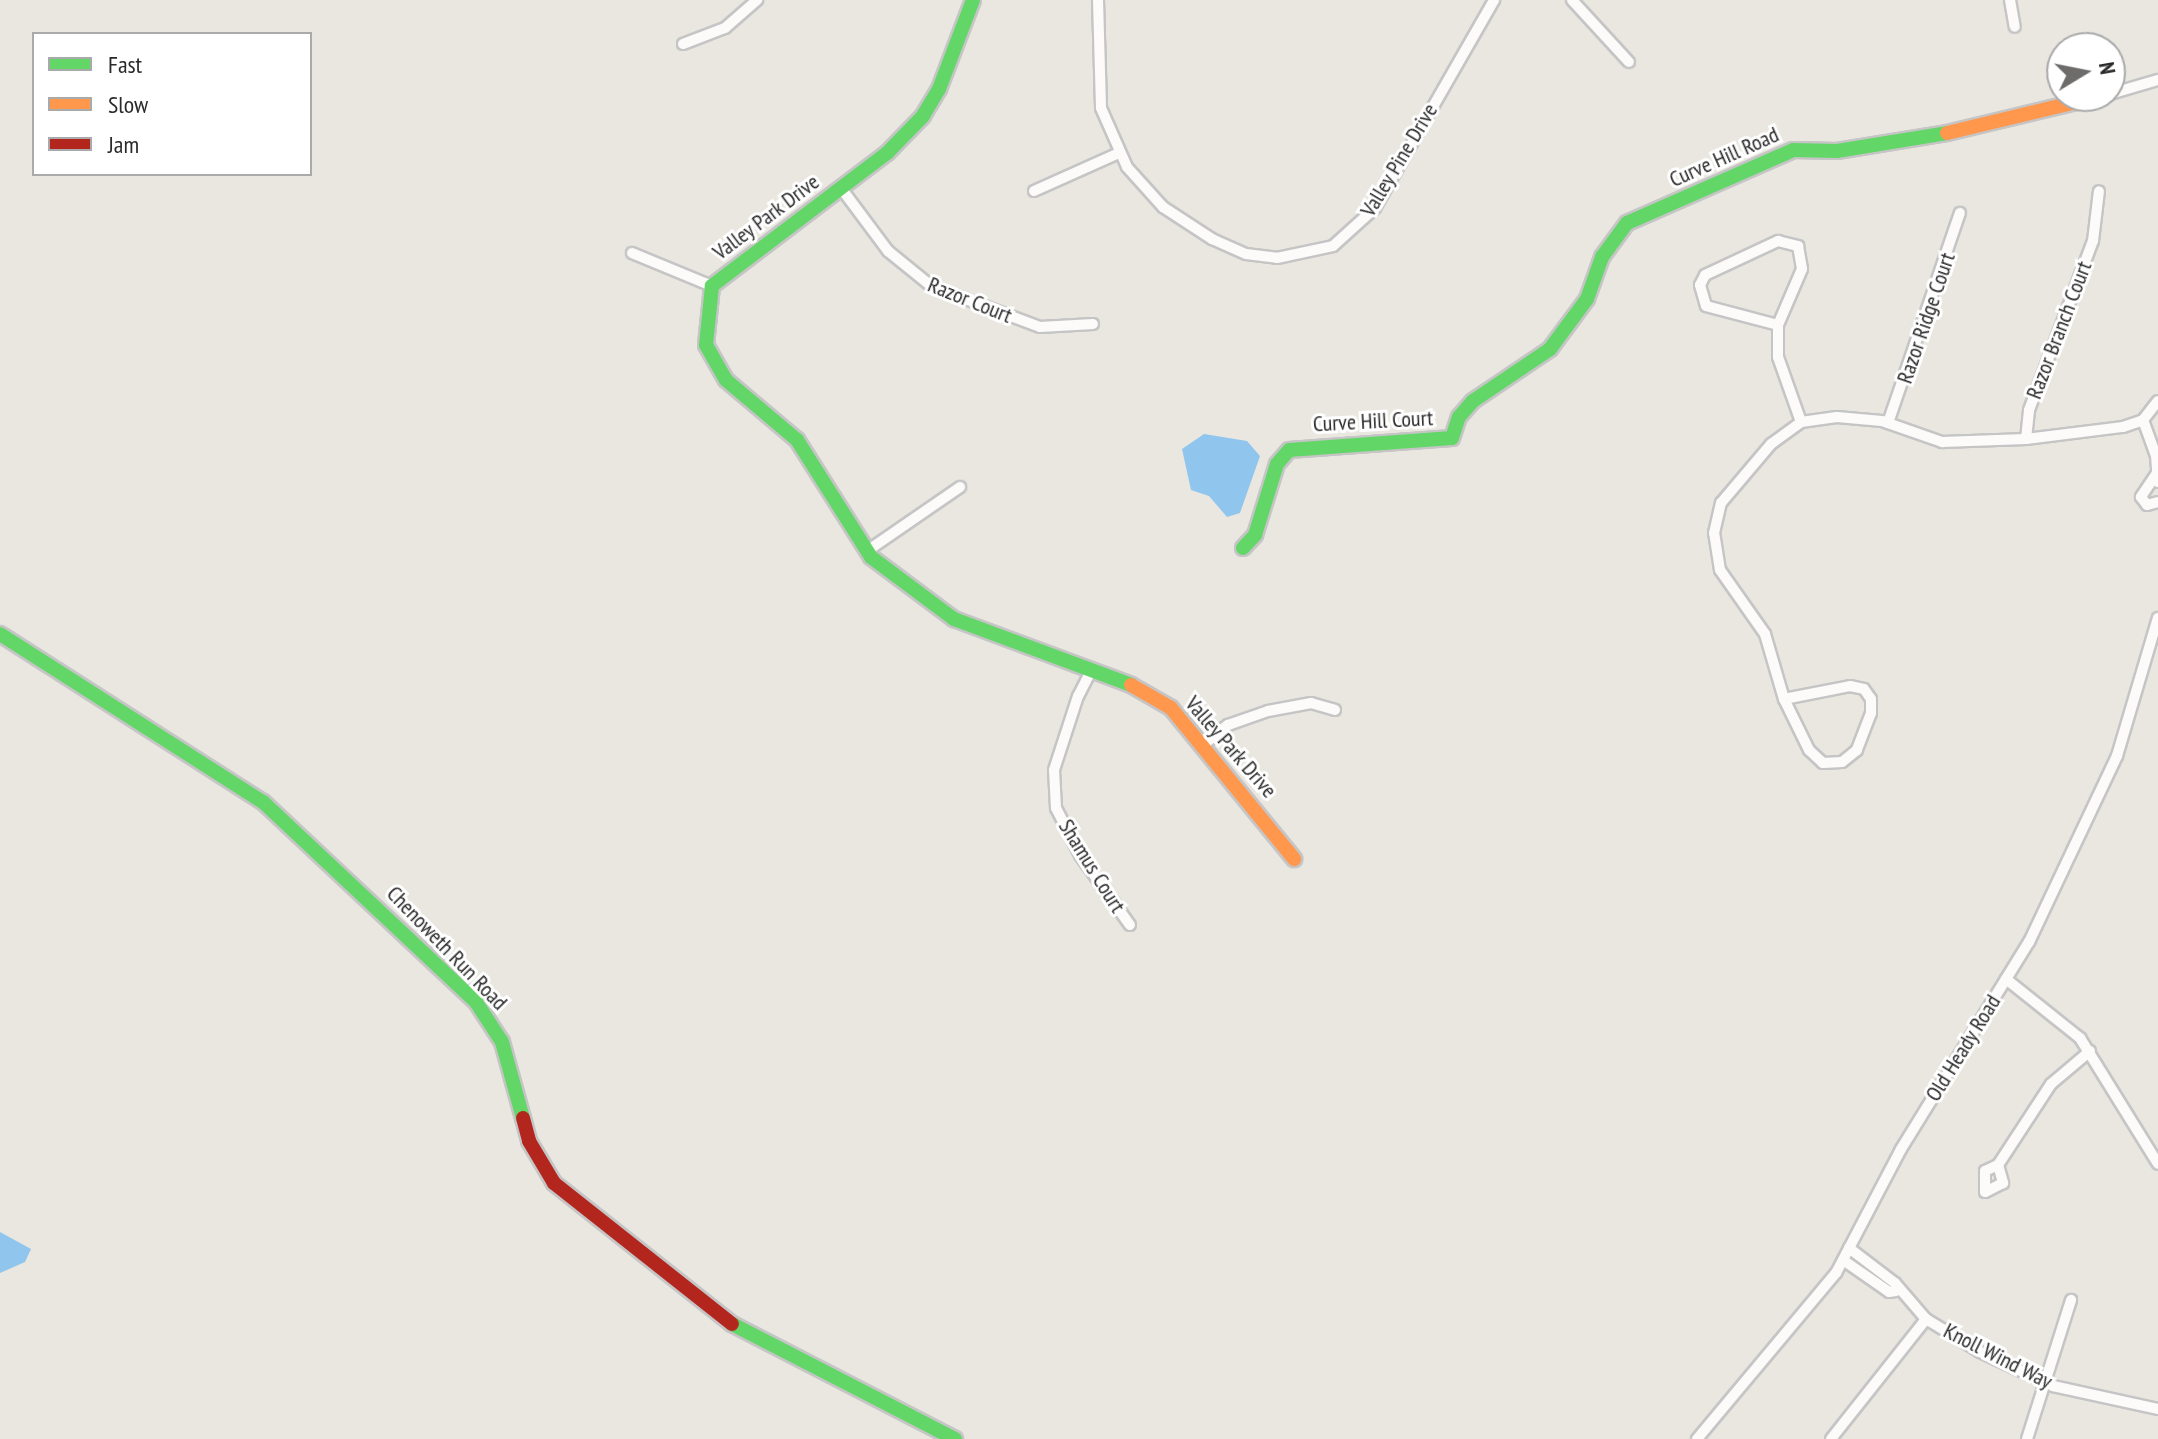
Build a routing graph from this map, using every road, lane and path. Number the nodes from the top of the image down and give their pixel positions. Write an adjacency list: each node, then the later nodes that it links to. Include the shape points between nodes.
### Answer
1 (757, 0): 8 (street, via 725,28)
2 (973, 0): 14 (street, Valley Park Drive, via 939,89 923,116)
3 (1098, 0): 13 (street, Valley Pine Drive, via 1101,108)
4 (1494, 0): 13 (street, Valley Pine Drive, via 1375,208 1333,246 1277,258 1228,248 1163,207)
5 (1572, 0): 9 (street)
6 (2010, 0): 7 (street)
7 (2015, 27)
8 (683, 44)
9 (1629, 62)
10 (2158, 80): 11 (street)
11 (2126, 89)
12 (2046, 110): 23 (street, Curve Hill Road, via 1979,128 1837,151 1793,150 1627,223 1602,257 1587,299 1550,349 1473,401)
13 (1119, 153): 15 (street)
14 (841, 188): 19 (street, Valley Park Drive); 20 (street, Razor Court, via 888,251 931,286 1040,327)
15 (1034, 191)
16 (2099, 191): 27 (street, Razor Branch Court, via 2093,241 2029,410)
17 (1960, 213): 26 (street, Razor Ridge Court, via 1945,271)
18 (632, 253): 19 (street)
19 (712, 286): 32 (street, Valley Park Drive, via 706,345 726,380 797,440)
20 (1093, 324)
21 (1778, 325): 21 (street, via 1802,269 1798,246 1778,241 1705,275 1700,285 1706,306); 25 (street, via 1778,357)
22 (2158, 401): 24 (street)
23 (1459, 417): 31 (street, Curve Hill Court, via 1452,438 1445,440 1289,450 1277,464 1255,535)
24 (2143, 420): 27 (street); 28 (street, via 2156,455)
25 (1801, 422): 26 (street, via 1837,417); 36 (street, via 1749,465 1721,503 1714,533 1720,570 1765,634)
26 (1888, 423): 27 (street, via 1942,442)
27 (2026, 439)
28 (2157, 478): 30 (street, via 2141,497 2147,505)
29 (960, 487): 32 (street)
30 (2158, 502)
31 (1243, 548)
32 (867, 551): 35 (street, Valley Park Drive, via 954,619)
33 (2158, 618): 41 (street, Old Heady Road, via 2113,766)
34 (0, 634): 52 (street, Chenoweth Run Road, via 263,802 476,1002 502,1042 535,1157 571,1197 724,1320)
35 (1092, 669): 38 (street, Valley Park Drive, via 1171,708); 40 (street, Shamus Court, via 1054,770 1056,808 1080,855)
36 (1784, 699): 36 (street, via 1796,732 1823,763 1842,762 1857,750 1871,713 1864,689 1850,686)
37 (1335, 710): 38 (street, via 1311,703 1268,711 1228,725)
38 (1203, 745): 39 (street, Valley Park Drive)
39 (1294, 859)
40 (1130, 925)
41 (2006, 979): 42 (street, via 2062,1018); 45 (street, Old Heady Road, via 1901,1149)
42 (2090, 1051): 43 (street); 44 (street, via 2051,1084)
43 (2158, 1164)
44 (1998, 1165)
45 (1849, 1248): 46 (street, Old Heady Road); 47 (street, Knoll Wind Way, via 1895,1283)
46 (1843, 1260): 47 (street, Knoll Wind Way, via 1889,1292); 53 (street, Old Heady Road)
47 (1896, 1291): 49 (street, Knoll Wind Way)
48 (2071, 1300): 50 (street)
49 (1926, 1319): 50 (street, Knoll Wind Way); 54 (street)
50 (2047, 1383): 51 (street, Knoll Wind Way); 55 (street)
51 (2158, 1409)
52 (955, 1439)
53 (1697, 1439)
54 (1831, 1439)
55 (2027, 1439)

